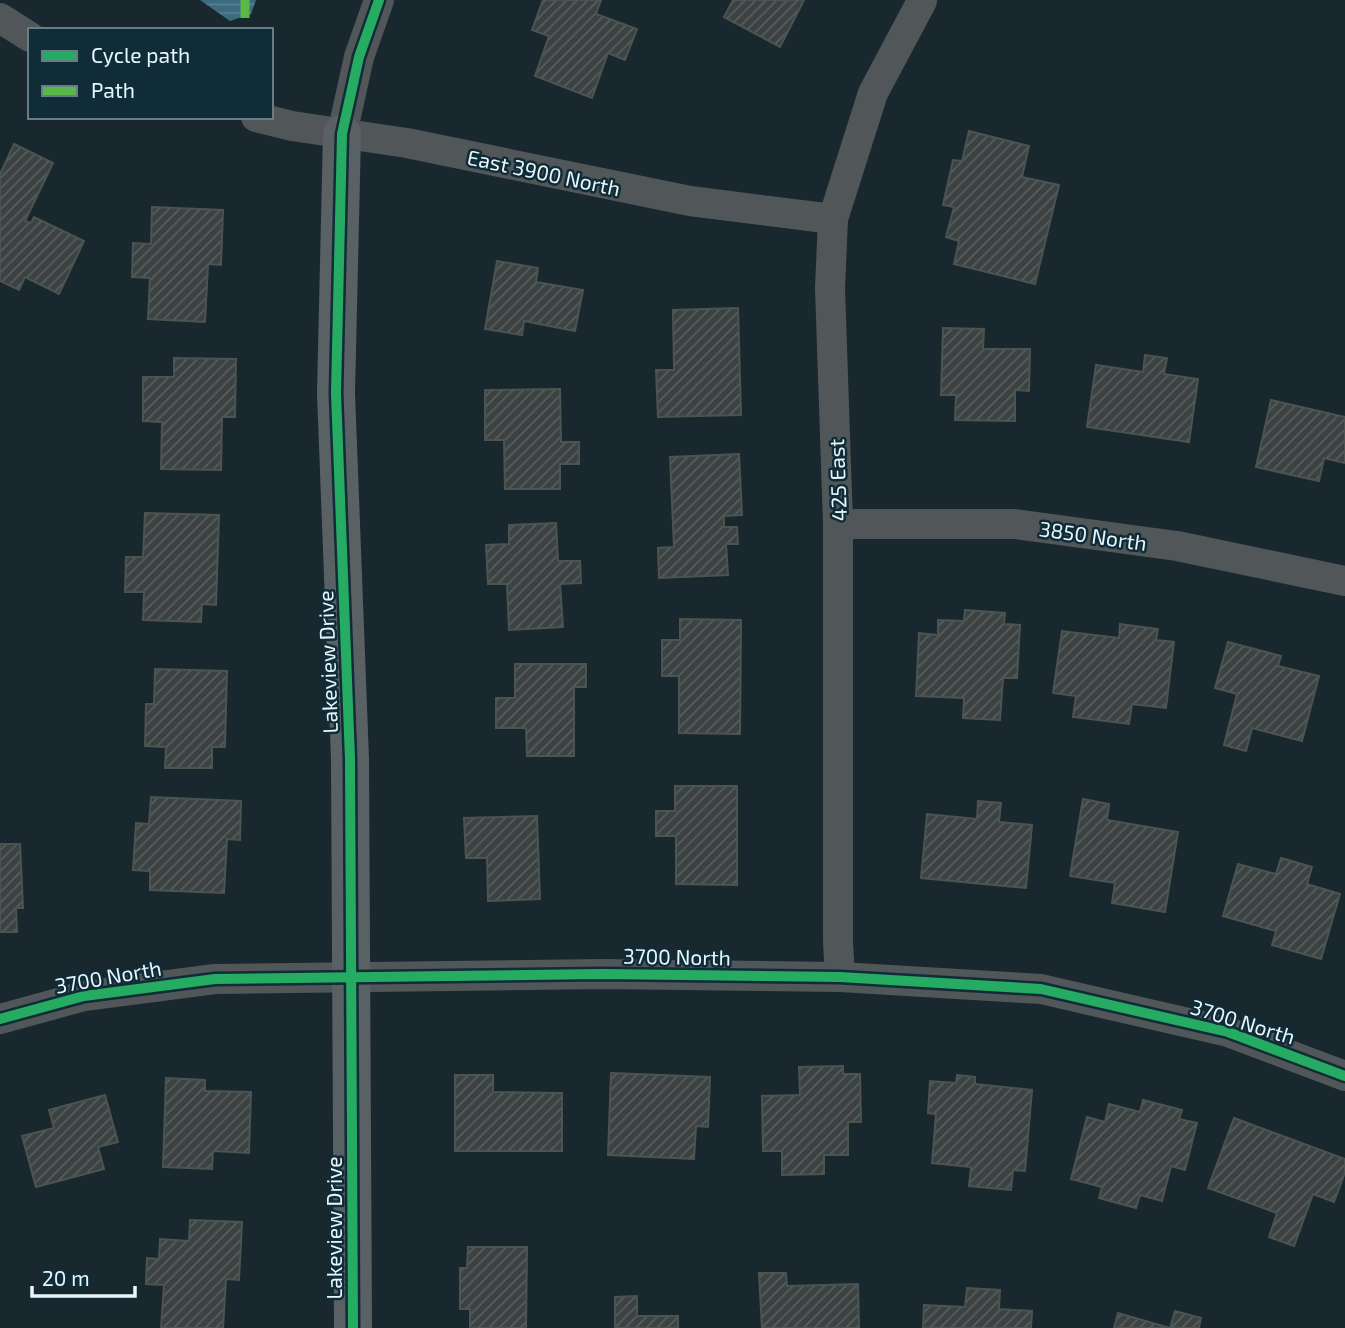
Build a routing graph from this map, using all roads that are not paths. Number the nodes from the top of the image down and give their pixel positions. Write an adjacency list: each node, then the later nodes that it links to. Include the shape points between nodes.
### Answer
1 (379, 0): 6 (street, Lakeview Drive, via 359,57)
2 (922, 2): 7 (street, 425 East, via 873,93)
3 (0, 18): 4 (street)
4 (28, 36)
5 (266, 119): 6 (street, East 3900 North)
6 (342, 134): 7 (street, East 3900 North, via 690,201); 10 (street, Lakeview Drive, via 336,393 350,759)
7 (833, 219): 8 (street, 425 East, via 830,288)
8 (838, 524): 9 (street, 3850 North, via 1015,524 1177,546); 11 (street, 425 East)
9 (1345, 581)
10 (352, 977): 11 (street, 3700 North, via 602,974); 12 (street, 3700 North, via 215,979 84,996); 14 (street, Lakeview Drive)
11 (840, 978): 13 (street, 3700 North, via 1041,989 1228,1032)
12 (0, 1019)
13 (1345, 1076)
14 (353, 1328)

